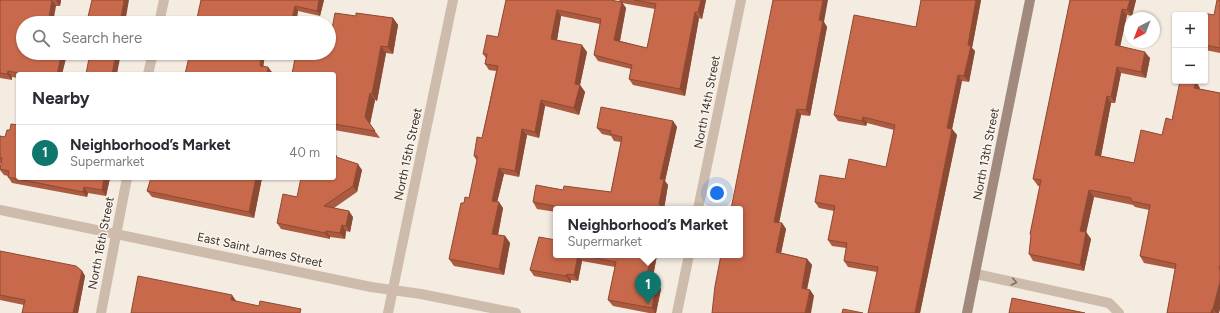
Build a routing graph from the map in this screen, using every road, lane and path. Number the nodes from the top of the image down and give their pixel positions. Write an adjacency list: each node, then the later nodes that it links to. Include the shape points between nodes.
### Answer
1 (164, 0): 5 (street)
2 (453, 0): 14 (street, North 15th Street)
3 (740, 0): 9 (street, North 14th Street)
4 (1030, 0): 13 (main road, North 13th Street)
5 (161, 16)
6 (151, 60): 7 (street)
7 (148, 72)
8 (127, 180): 11 (street, North 16th Street)
9 (699, 206)
10 (0, 210): 11 (street, East Saint James Street)
11 (116, 233): 14 (street, East Saint James Street); 15 (street, North 16th Street)
12 (688, 258): 18 (street)
13 (976, 274): 19 (main road, North 13th Street); 20 (street, one-way to 20, via 1110,303)
14 (394, 290): 16 (street, North 15th Street); 17 (street, East Saint James Street)
15 (100, 313)
16 (388, 313)
17 (516, 313)
18 (678, 313)
19 (967, 313)
20 (1118, 313)

